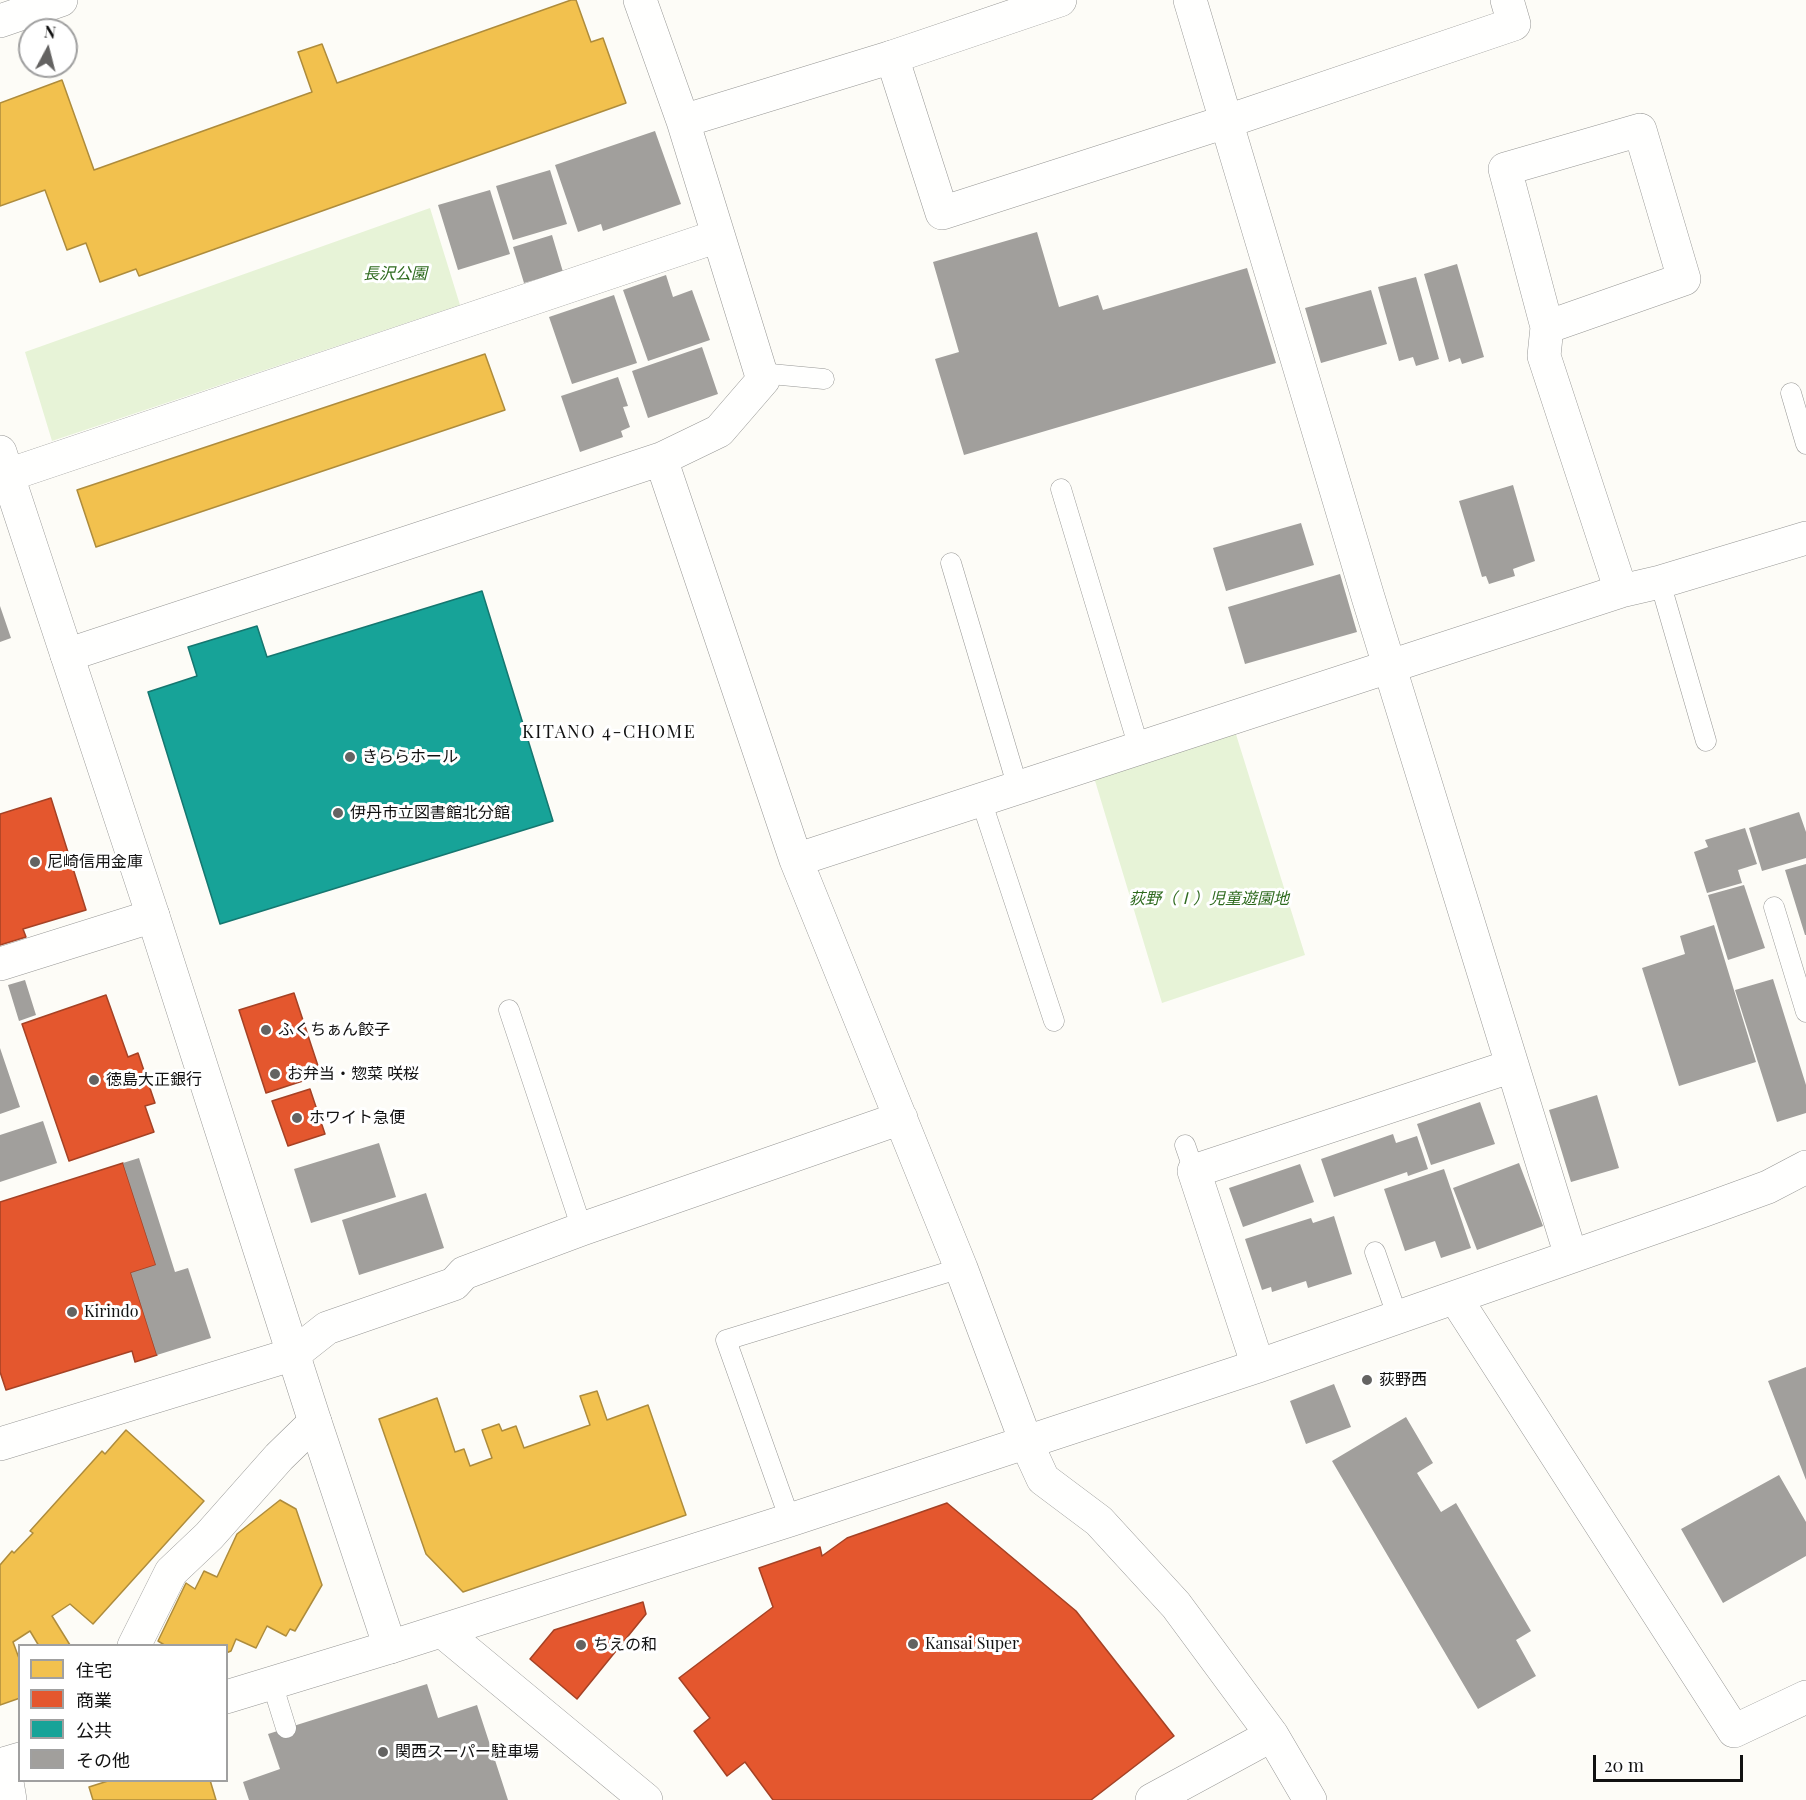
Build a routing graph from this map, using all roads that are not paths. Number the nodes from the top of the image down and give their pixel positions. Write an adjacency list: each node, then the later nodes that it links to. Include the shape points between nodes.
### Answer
1 (61, 0): 6 (street)
2 (640, 0): 8 (street)
3 (1060, 0): 7 (street)
4 (1190, 0): 9 (street)
5 (1507, 0): 9 (street, via 1514,24)
6 (0, 21)
7 (892, 57): 8 (street); 9 (street, via 942,213)
8 (683, 121): 10 (street)
9 (1225, 122): 24 (street)
10 (718, 236): 12 (street); 17 (street)
11 (1547, 327): 11 (street, via 1684,279 1640,130 1505,170); 22 (street, via 1544,356)
12 (760, 373): 13 (lane); 16 (street, via 763,380 719,431)
13 (824, 379)
14 (1791, 393): 15 (lane)
15 (1806, 444)
16 (661, 459): 23 (street); 29 (street)
17 (4, 463): 23 (street)
18 (1061, 489): 26 (lane)
19 (1806, 538): 21 (street)
20 (951, 562): 27 (lane)
21 (1660, 582): 22 (street); 25 (lane)
22 (1621, 591): 24 (street)
23 (67, 655): 31 (street)
24 (1389, 667): 26 (street); 36 (street)
25 (1706, 741)
26 (1139, 748): 27 (street)
27 (1018, 788): 28 (street)
28 (981, 800): 29 (street); 35 (lane)
29 (796, 860): 37 (street)
30 (1774, 907): 34 (lane)
31 (153, 916): 32 (street); 45 (street)
32 (0, 964)
33 (509, 1010): 39 (lane)
34 (1806, 1012)
35 (1054, 1021)
36 (1512, 1066): 41 (street); 46 (street, via 1190,1158)
37 (901, 1118): 39 (street); 42 (street)
38 (1806, 1167): 41 (street, via 1768,1187)
39 (582, 1229): 45 (street, via 464,1273 454,1284 327,1328)
40 (1375, 1252): 44 (lane)
41 (1571, 1256): 43 (street)
42 (961, 1268): 48 (street); 50 (lane, via 726,1340)
43 (1456, 1299): 44 (street); 56 (street, via 1734,1731)
44 (1398, 1318): 46 (street)
45 (294, 1354): 47 (street); 49 (street)
46 (1258, 1366): 48 (street)
47 (315, 1422): 52 (street, via 171,1572); 53 (street)
48 (1026, 1442): 50 (street); 58 (street, via 1043,1479 1099,1521 1176,1605)
49 (0, 1444)
50 (790, 1520): 51 (street)
51 (442, 1631): 53 (street); 61 (street)
52 (135, 1644)
53 (390, 1647): 54 (street)
54 (272, 1683): 55 (street); 57 (lane)
55 (228, 1696)
56 (1806, 1697)
57 (286, 1728)
58 (1272, 1735): 62 (street); 63 (street)
59 (8, 1763): 60 (street)
60 (10, 1800)
61 (646, 1800)
62 (1152, 1800)
63 (1310, 1800)

